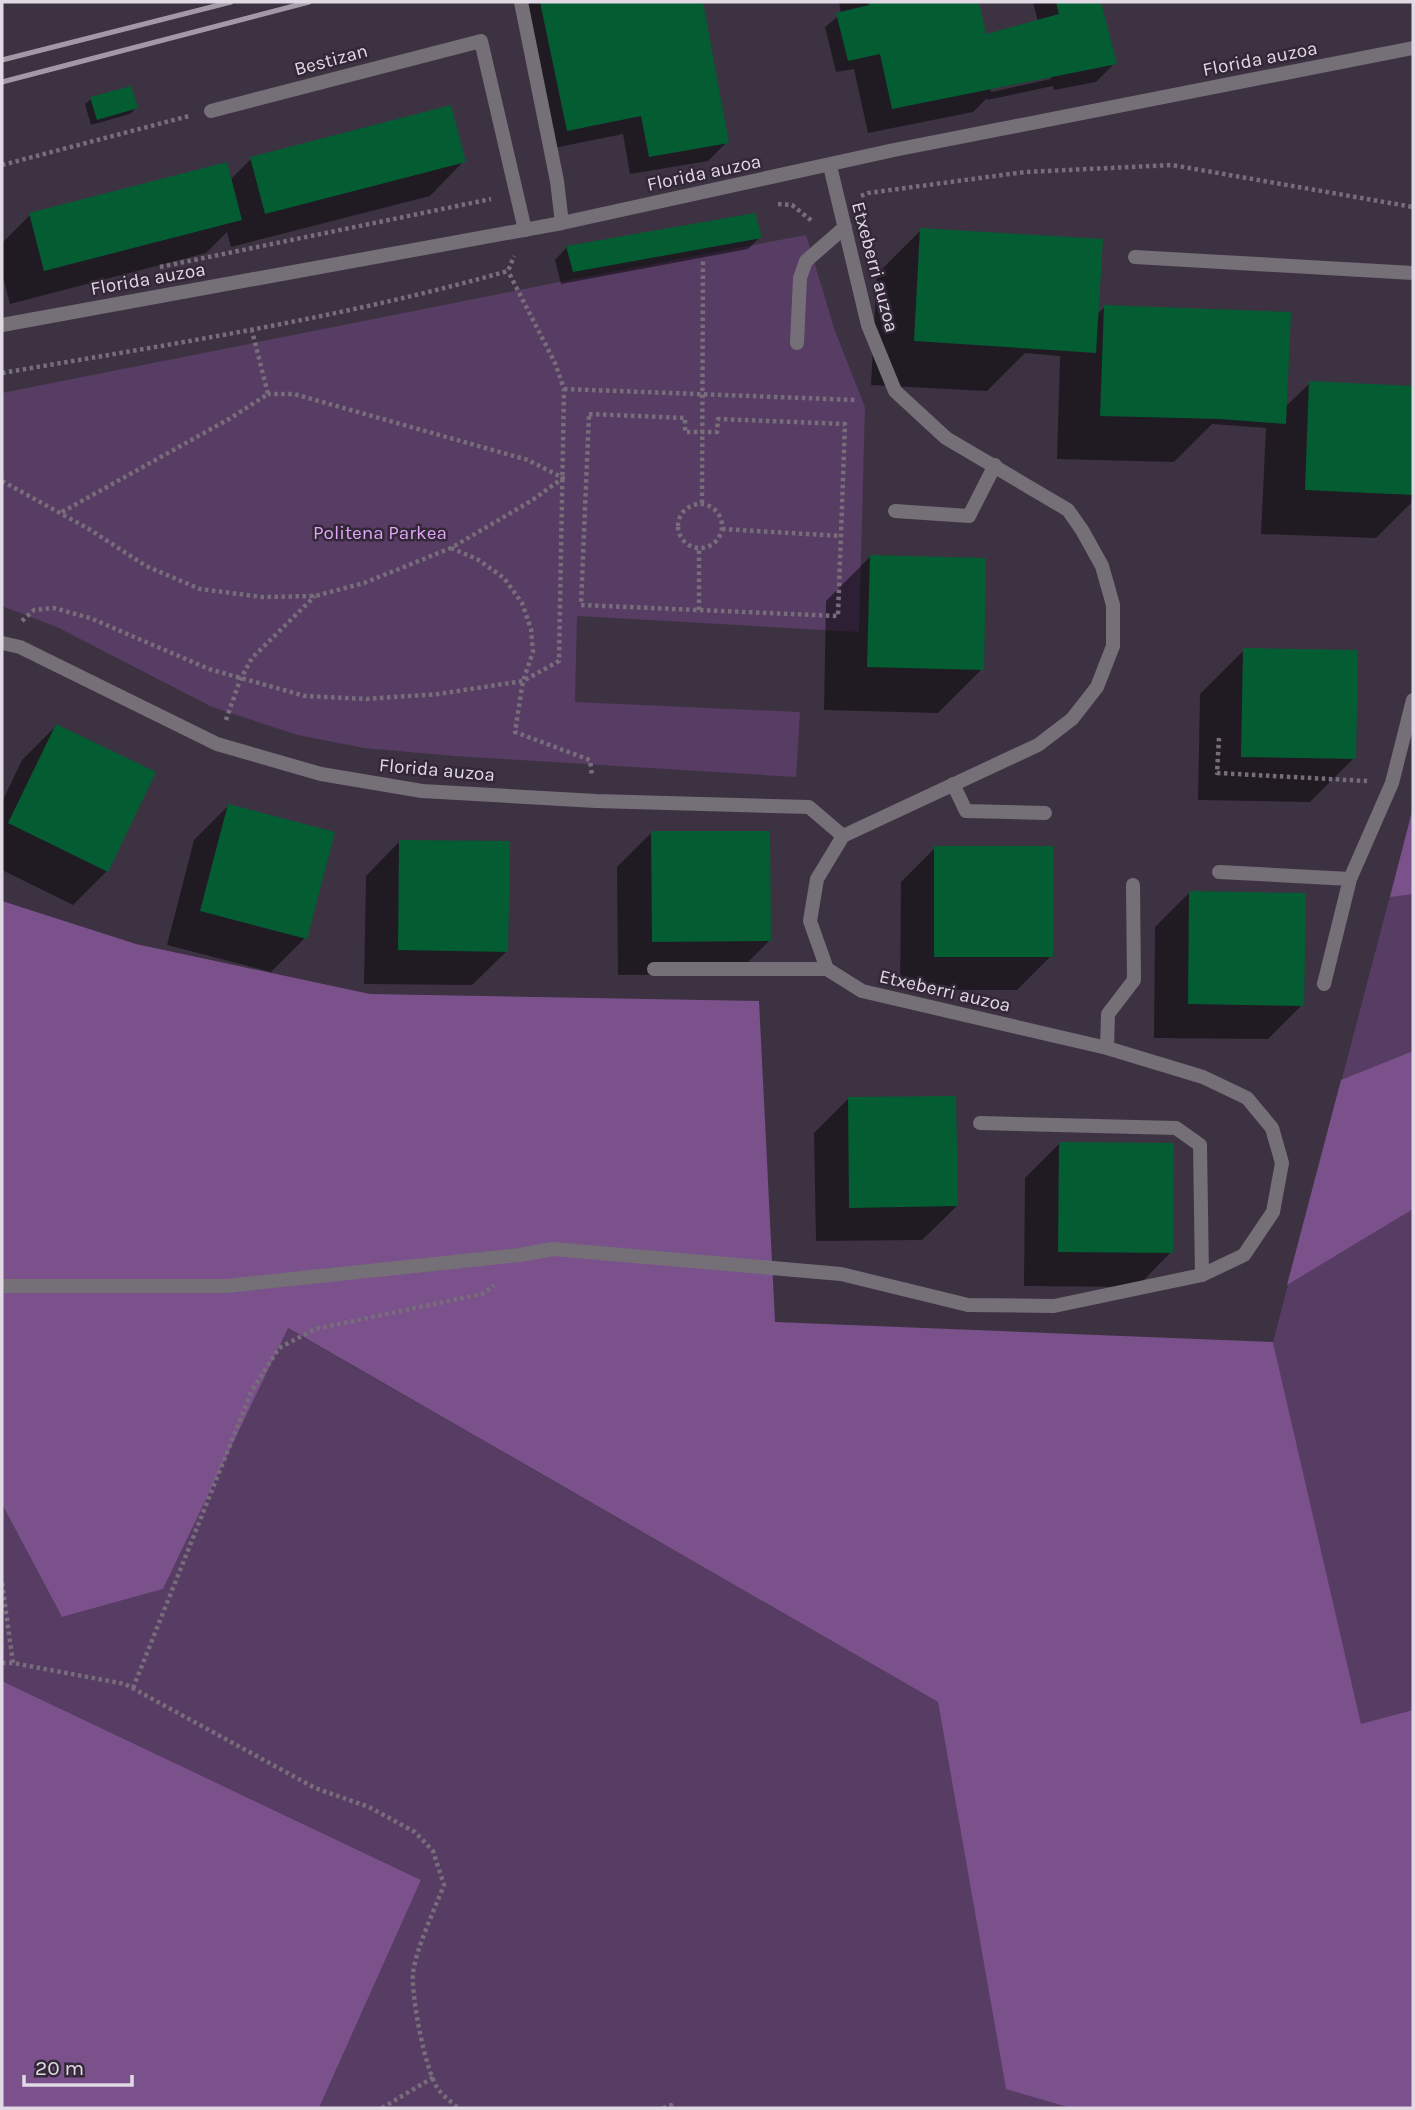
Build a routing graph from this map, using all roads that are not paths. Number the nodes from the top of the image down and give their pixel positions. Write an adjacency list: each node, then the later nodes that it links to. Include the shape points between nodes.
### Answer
1 (521, 2): 5 (street)
2 (1413, 48): 4 (street, Florida auzoa)
3 (211, 111): 7 (street, Bestizan, via 481,41)
4 (831, 166): 5 (street, Florida auzoa); 6 (street, Etxeberri auzoa)
5 (562, 223): 7 (street, Florida auzoa)
6 (845, 227): 11 (street, via 806,261 800,278); 12 (street, Etxeberri auzoa, via 868,326 895,391 946,438)
7 (525, 230): 10 (street, Florida auzoa)
8 (1135, 257): 9 (street)
9 (1413, 273)
10 (2, 326)
11 (797, 343)
12 (995, 465): 13 (street, via 969,516); 16 (street, Etxeberri auzoa, via 1068,510 1083,530 1102,566 1113,605 1113,646 1097,687 1072,719 1038,745)
13 (895, 511)
14 (2, 643): 18 (street, Florida auzoa, via 217,744 321,774 422,790 809,807)
15 (1413, 700): 20 (street, via 1392,783)
16 (953, 784): 17 (street, via 966,811); 18 (street, Etxeberri auzoa)
17 (1045, 813)
18 (843, 836): 22 (street, via 817,879 810,921)
19 (1219, 872): 20 (street)
20 (1350, 879): 24 (street)
21 (1133, 884): 25 (street, via 1134,980 1108,1014)
22 (827, 969): 23 (street); 25 (street, Etxeberri auzoa, via 863,991)
23 (654, 970)
24 (1324, 984)
25 (1107, 1048): 27 (street, Etxeberri auzoa, via 1203,1077 1247,1098 1272,1128 1282,1163 1273,1212 1244,1255)
26 (981, 1123): 27 (street, via 1176,1128 1200,1145)
27 (1202, 1275): 28 (street, Etxeberri auzoa, via 1054,1306 968,1305 841,1274 553,1249 226,1286)
28 (2, 1286)

